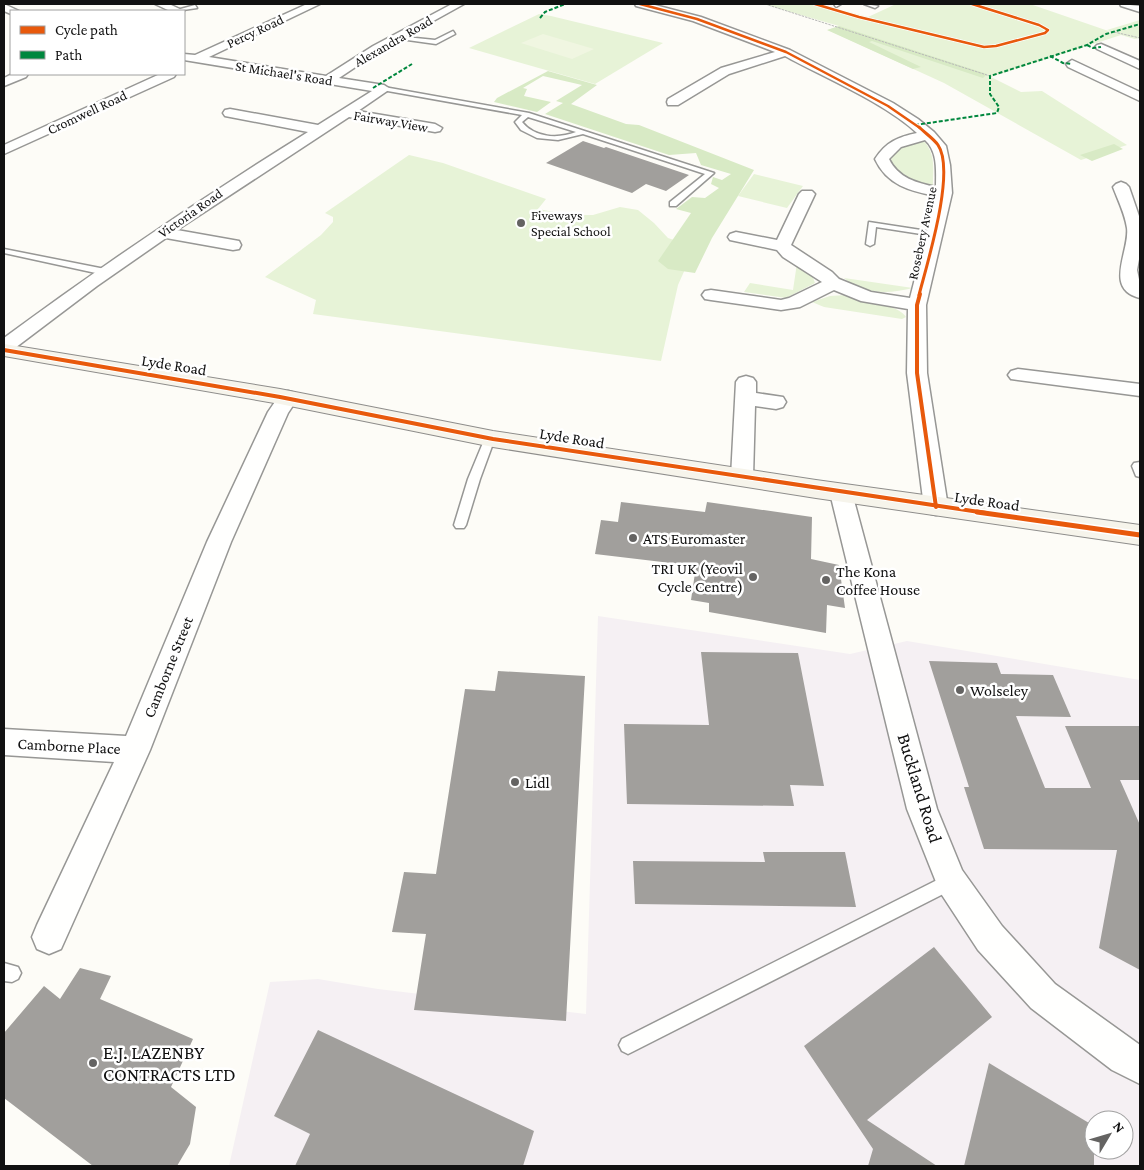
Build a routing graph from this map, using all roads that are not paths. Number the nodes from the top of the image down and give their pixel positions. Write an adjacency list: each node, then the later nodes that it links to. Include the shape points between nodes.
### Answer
1 (160, 4): 9 (street)
2 (315, 4): 14 (street, Percy Road)
3 (460, 4): 11 (street, Alexandra Road)
4 (640, 4): 13 (street, Rosebery Avenue, via 697,19)
5 (867, 4): 7 (lane)
6 (1126, 4): 8 (street)
7 (875, 6)
8 (1140, 9)
9 (176, 10)
10 (453, 33): 11 (lane, via 436,42)
11 (396, 38): 19 (street, Alexandra Road)
12 (1101, 47): 16 (street)
13 (786, 52): 23 (street, via 725,71); 30 (street, Rosebery Avenue, via 888,106)
14 (193, 59): 19 (street, St Michael's Road)
15 (1072, 64): 22 (street)
16 (1140, 66)
17 (20, 75): 20 (street)
18 (168, 75): 31 (street, Cromwell Road)
19 (328, 80): 21 (street, St Michael's Road)
20 (4, 82)
21 (384, 89): 25 (street, Victoria Road); 26 (lane)
22 (1140, 97)
23 (673, 102)
24 (230, 113): 28 (street)
25 (347, 113): 27 (street, Fairway View); 28 (street, Victoria Road)
26 (527, 114): 29 (lane); 29 (lane, via 518,122 522,128 545,137 559,139)
27 (435, 128)
28 (320, 130): 37 (street, Victoria Road, via 245,175)
29 (583, 132): 35 (lane, via 710,173)
30 (929, 135): 33 (street, Rosebery Avenue, via 939,146 944,165); 33 (street, Rosebery Avenue, via 898,141 882,159 885,170 900,181 919,189)
31 (4, 150)
32 (1121, 187): 36 (street)
33 (944, 193): 38 (street, Rosebery Avenue)
34 (782, 202): 42 (street, via 803,200)
35 (673, 204)
36 (1138, 227): 46 (street, via 1128,270 1131,285)
37 (162, 232): 41 (street); 44 (street, Victoria Road)
38 (934, 234): 40 (lane, via 872,220); 48 (street, Rosebery Avenue)
39 (736, 238): 42 (street)
40 (870, 244)
41 (232, 245)
42 (782, 246): 45 (street)
43 (5, 253): 44 (lane)
44 (105, 272): 49 (street, Victoria Road)
45 (833, 283): 47 (street, via 794,303 781,305 738,291); 48 (street, via 867,297)
46 (1140, 293)
47 (711, 295)
48 (917, 305): 59 (street, Rosebery Avenue, via 917,373)
49 (4, 349): 52 (street, Lyde Road)
50 (1018, 375): 51 (street)
51 (1140, 390)
52 (288, 398): 54 (street, Lyde Road); 63 (street, Camborne Street, via 278,412 219,542)
53 (776, 402): 57 (street, via 746,390)
54 (490, 438): 57 (street, Lyde Road); 60 (lane)
55 (1140, 466): 56 (lane)
56 (1140, 472)
57 (742, 477): 58 (street, Lyde Road)
58 (841, 493): 59 (street, Lyde Road); 64 (street, Buckland Road, via 922,809)
59 (936, 507): 61 (street, Lyde Road)
60 (460, 525)
61 (1140, 534)
62 (4, 742): 63 (street, Camborne Place)
63 (135, 750): 65 (street, Camborne Street)
64 (951, 881): 66 (lane); 67 (street, Buckland Road, via 990,938 1042,996)
65 (48, 936)
66 (628, 1045)
67 (1140, 1066)

